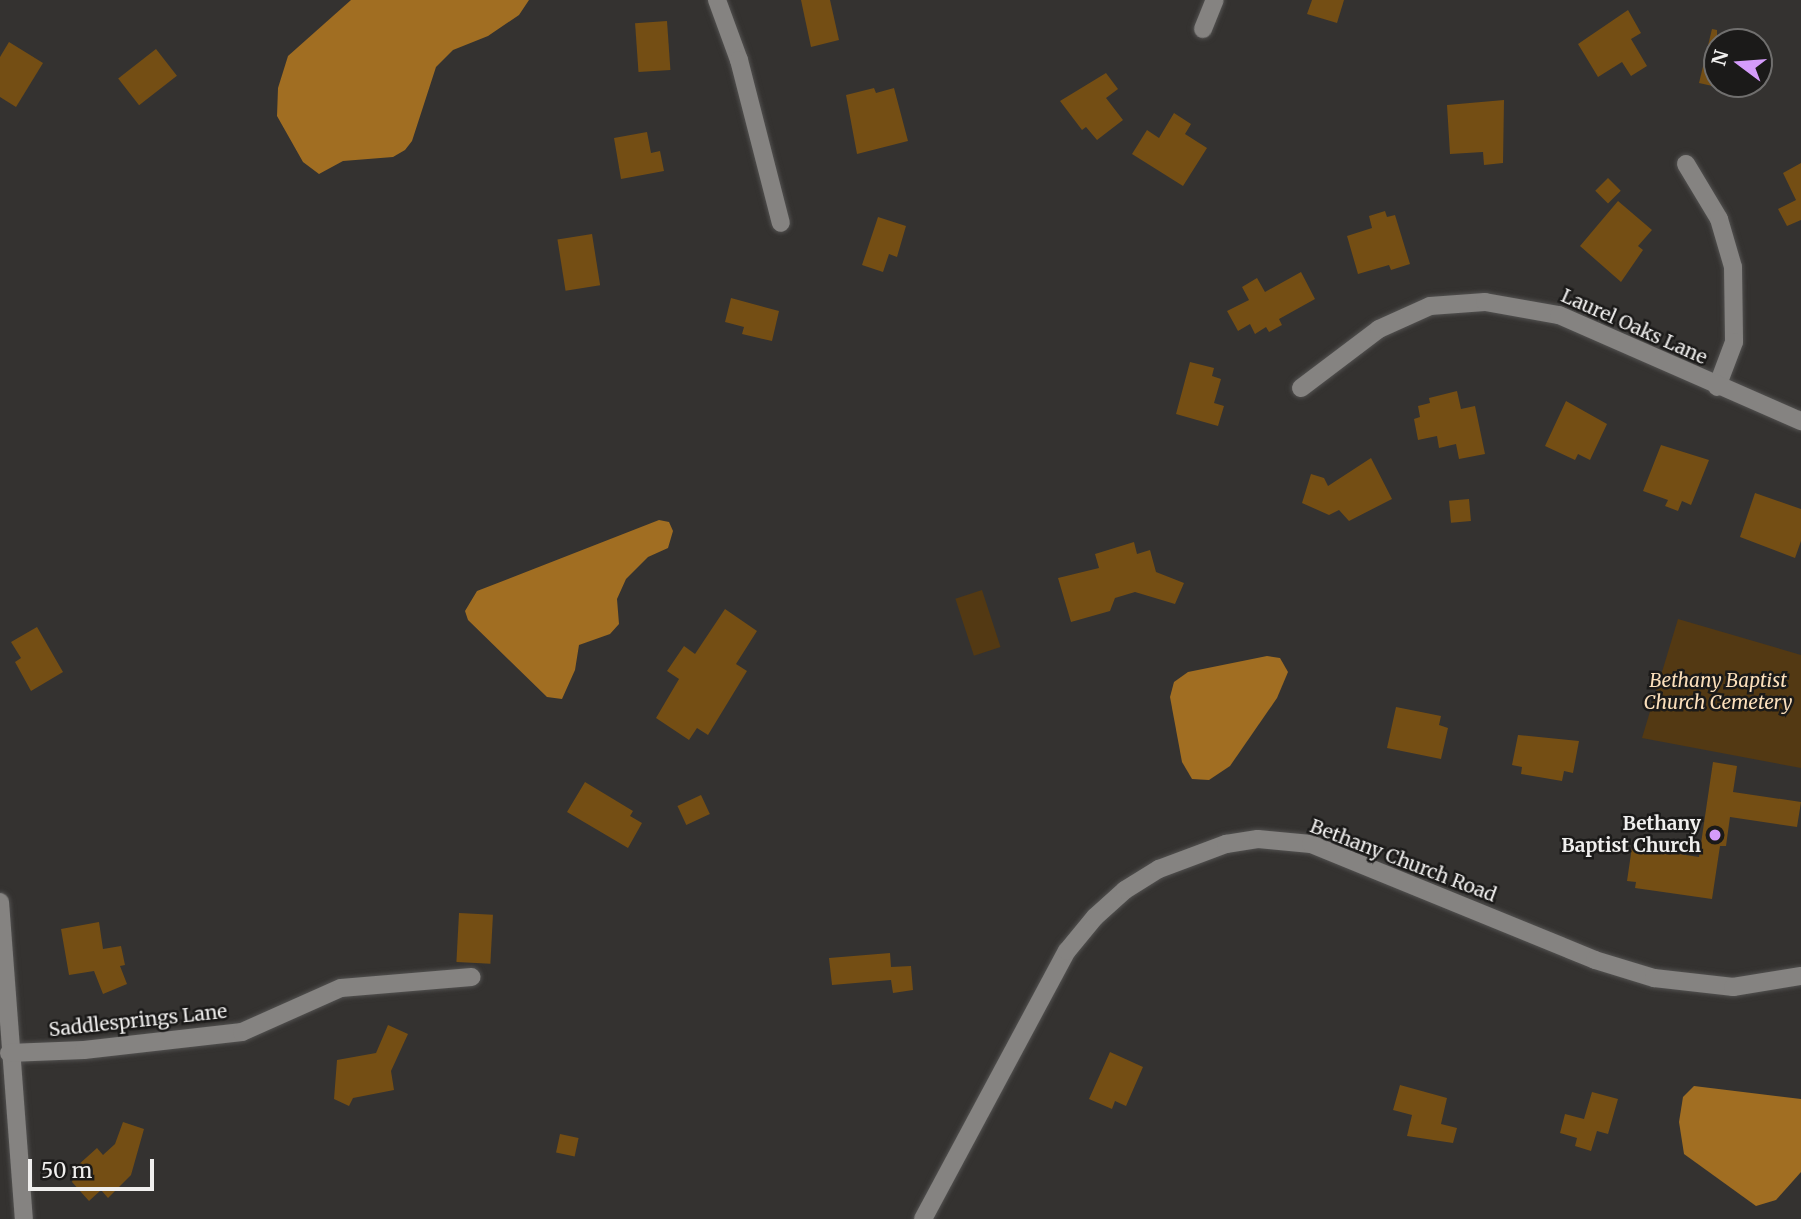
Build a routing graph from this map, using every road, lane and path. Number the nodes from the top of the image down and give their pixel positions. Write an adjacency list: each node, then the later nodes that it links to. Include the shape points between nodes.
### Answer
1 (717, 0): 5 (street, via 739,60)
2 (1215, 0): 3 (street)
3 (1203, 29)
4 (1686, 164): 6 (street, via 1719,219 1733,267 1734,342)
5 (781, 223)
6 (1717, 387): 7 (street, Laurel Oaks Lane, via 1559,315 1510,304 1473,302 1430,306 1379,329); 8 (street, Laurel Oaks Lane)
7 (1301, 388)
8 (1801, 421)
9 (0, 902): 12 (street)
10 (1801, 976): 14 (street, Bethany Church Road, via 1733,987 1654,978 1595,960 1311,844 1258,839 1226,844 1159,869 1125,890 1067,951)
11 (471, 977): 12 (street, Saddlesprings Lane, via 341,988 242,1032 84,1050)
12 (9, 1053): 13 (street)
13 (23, 1219)
14 (923, 1219)

